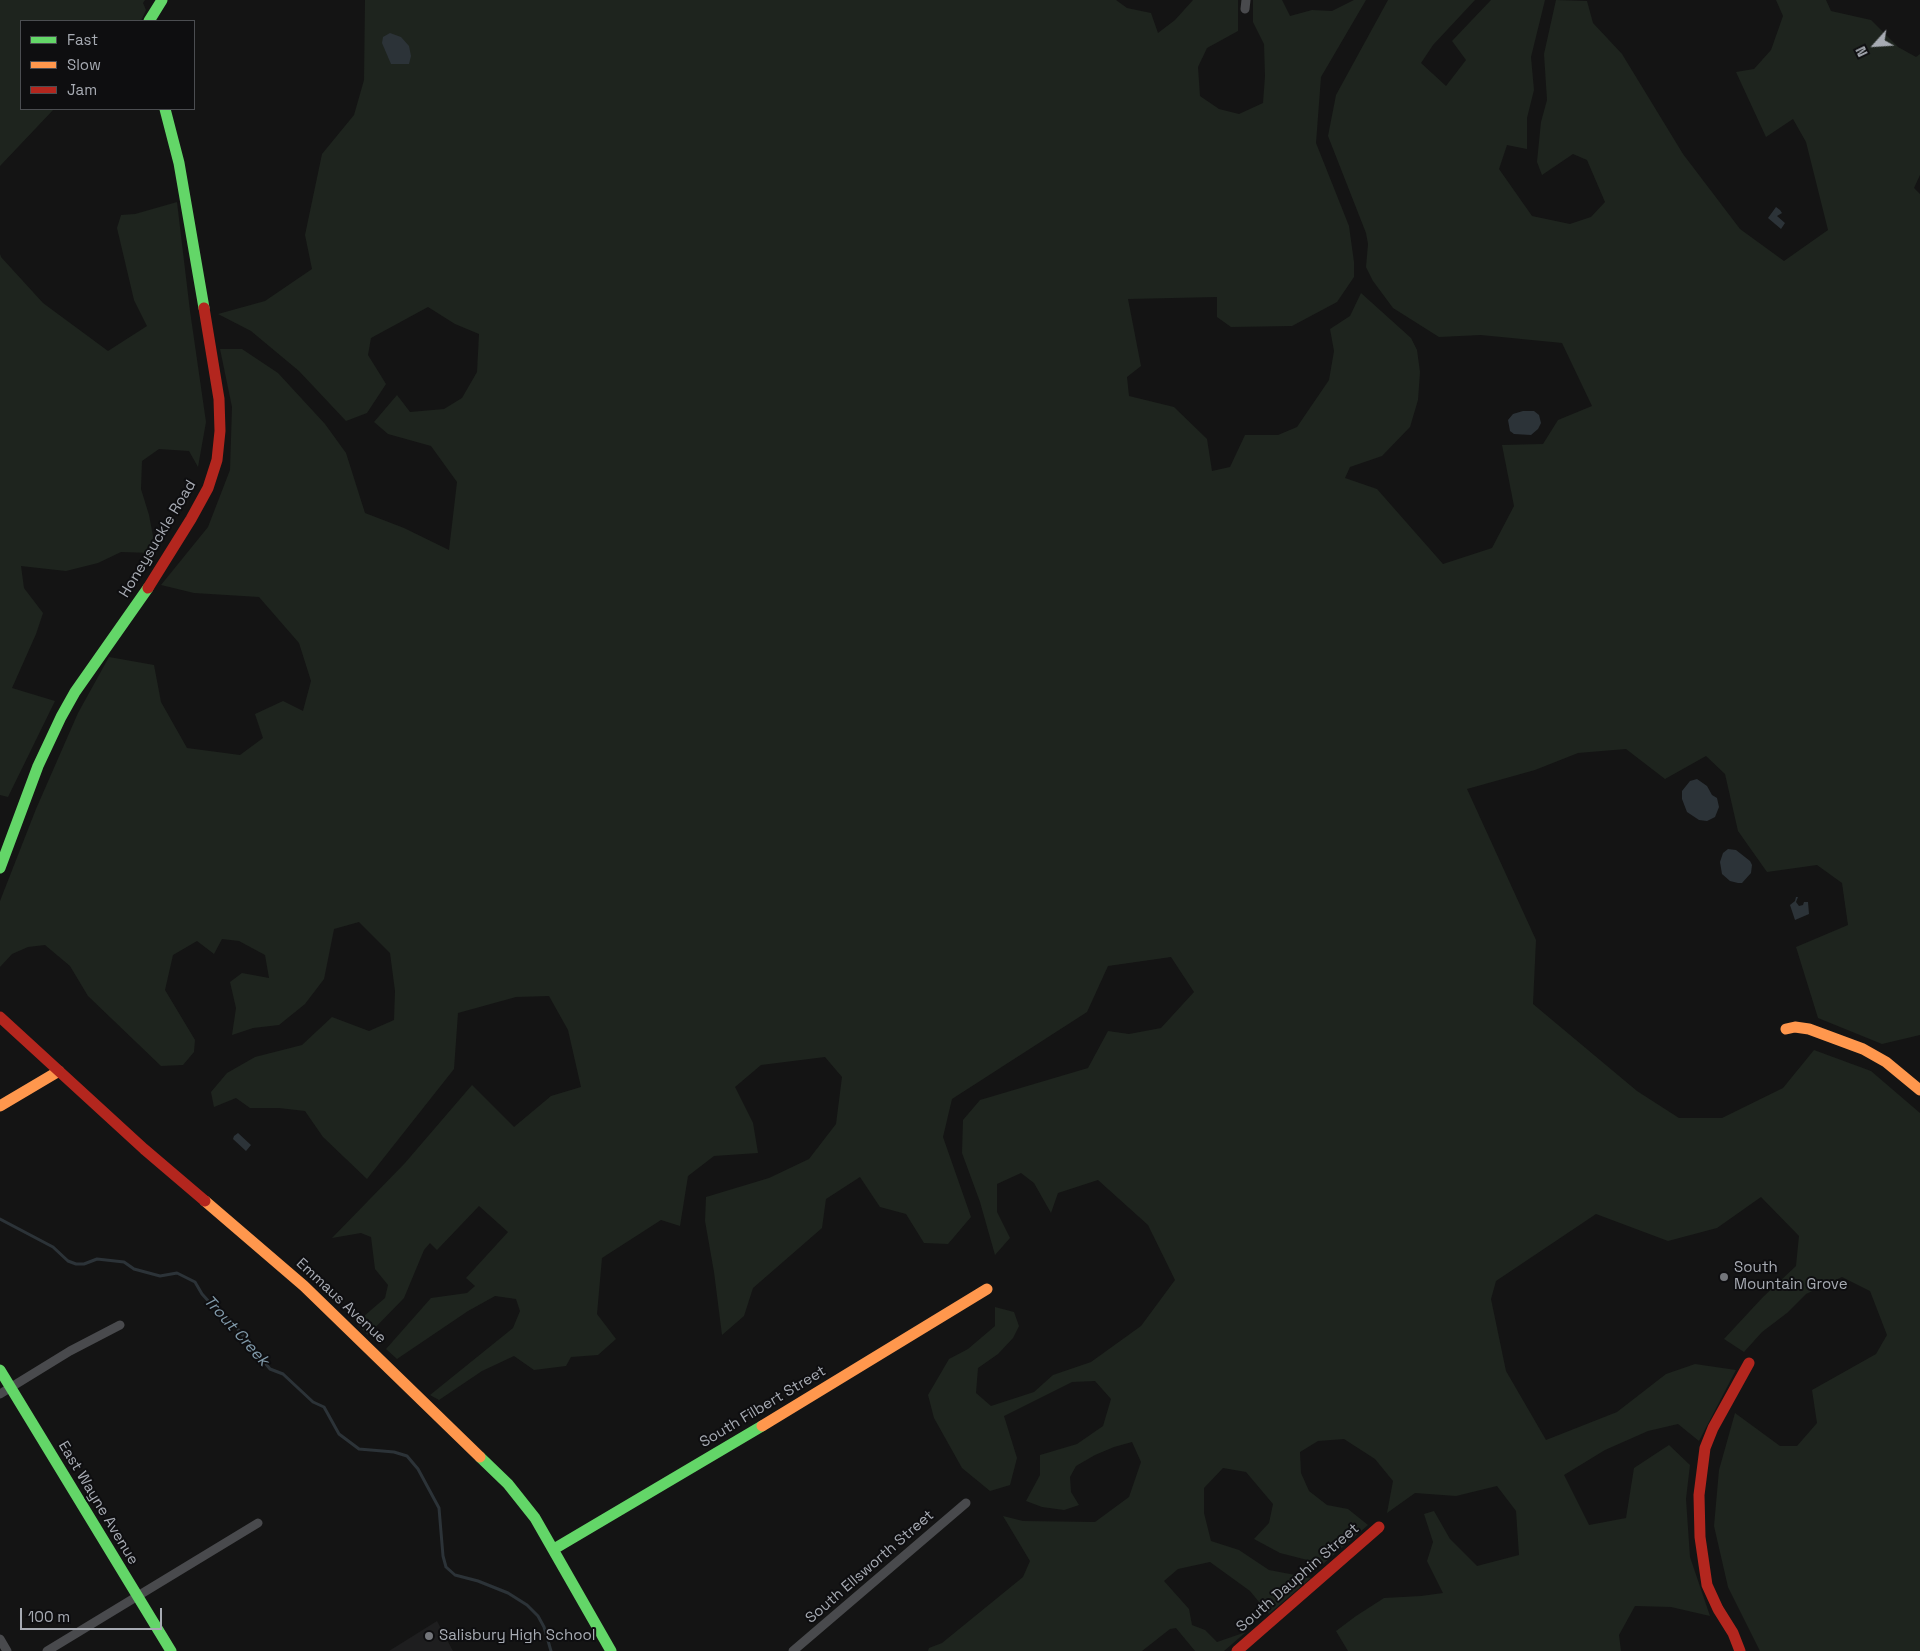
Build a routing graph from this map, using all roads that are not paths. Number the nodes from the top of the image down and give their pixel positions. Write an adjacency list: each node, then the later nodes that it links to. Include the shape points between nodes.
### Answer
1 (162, 0): 2 (street)
2 (150, 20)
3 (165, 110): 4 (street, Honeysuckle Road, via 179,163 219,399 220,431 216,460 208,488 191,519 61,718 38,766)
4 (0, 868)
5 (0, 1017): 7 (street, Emmaus Avenue)
6 (1786, 1030): 8 (street, via 1795,1027 1809,1030 1863,1049 1886,1062)
7 (59, 1071): 9 (street); 19 (street, Emmaus Avenue, via 144,1149 298,1280 394,1372 508,1484 536,1518)
8 (1920, 1090)
9 (0, 1106)
10 (987, 1289): 19 (street, South Filbert Street)
11 (120, 1325): 14 (street, via 70,1351)
12 (1749, 1363): 28 (street, via 1710,1434 1702,1464 1699,1495 1700,1537 1707,1585)
13 (0, 1370): 14 (street, East Wayne Avenue)
14 (11, 1388): 15 (street); 20 (street, East Wayne Avenue)
15 (0, 1394)
16 (966, 1503): 26 (street, South Ellsworth Street)
17 (258, 1523): 20 (street)
18 (1380, 1527): 27 (street, South Dauphin Street)
19 (554, 1549): 25 (street, Emmaus Avenue)
20 (138, 1596): 23 (street); 24 (street, East Wayne Avenue)
21 (0, 1639): 22 (street)
22 (8, 1651)
23 (47, 1651)
24 (171, 1651)
25 (610, 1651)
26 (793, 1651)
27 (1237, 1651)
28 (1740, 1651)

